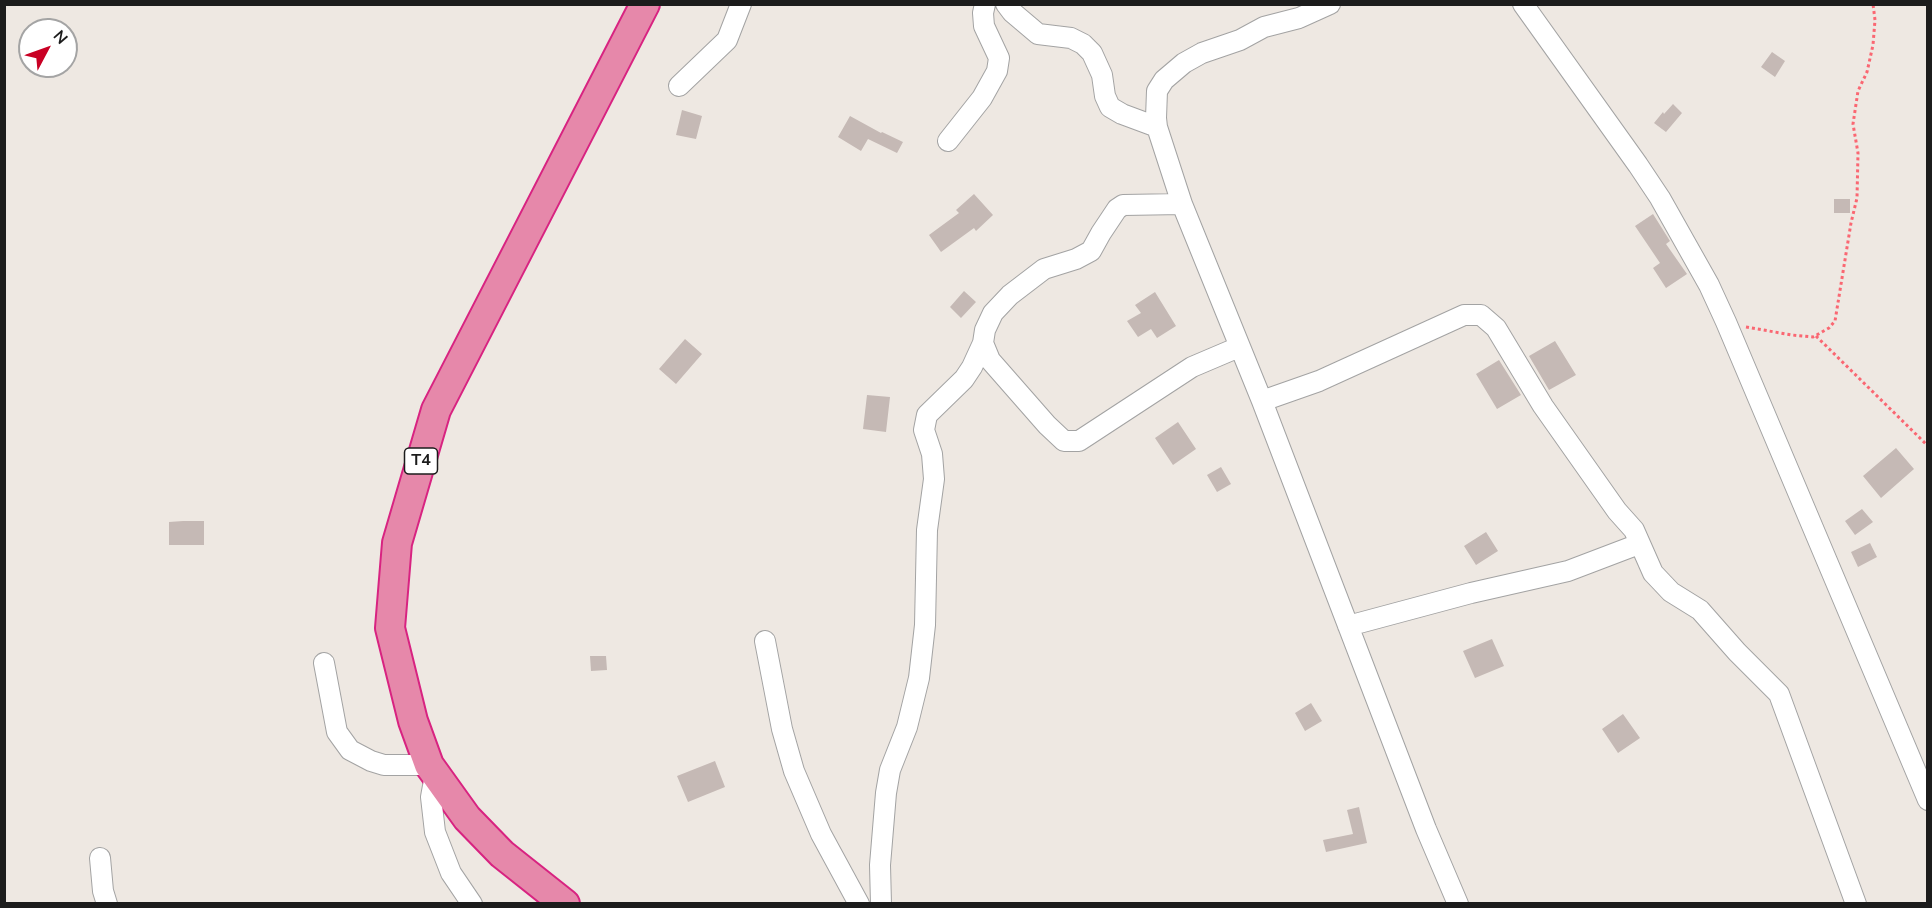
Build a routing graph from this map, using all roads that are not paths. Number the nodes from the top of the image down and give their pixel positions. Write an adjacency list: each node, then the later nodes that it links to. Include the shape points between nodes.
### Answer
1 (645, 4): 18 (highway, T4, via 436,410 397,543 390,628 412,721)
2 (741, 4): 7 (street, via 727,40)
3 (985, 4): 9 (street, via 984,26 999,58 997,71 982,98)
4 (1006, 4): 8 (street, via 1038,34 1071,38 1083,44 1102,75 1110,107)
5 (1330, 4): 8 (street, via 1299,18 1264,27 1184,63 1157,91)
6 (1523, 4): 19 (street, via 1660,198 1688,247 1726,322)
7 (679, 86)
8 (1157, 127): 10 (street)
9 (948, 141)
10 (1182, 204): 11 (street, via 1123,205 1117,209 1091,251 1044,269 1010,295 993,313); 12 (street)
11 (983, 343): 12 (street, via 990,360 1064,441 1078,441 1095,432 1192,367); 25 (street, via 964,379 927,415 924,430 932,454 934,479 927,530 925,625 919,678 888,782)
12 (1239, 346): 13 (street)
13 (1262, 401): 14 (street, via 1319,381 1464,315 1481,315 1496,328 1543,406 1634,530); 15 (street)
14 (1639, 544): 15 (street, via 1568,571); 27 (street, via 1661,582 1700,610 1779,694)
15 (1348, 626): 26 (street)
16 (765, 641): 24 (street, via 794,771 821,834)
17 (324, 663): 18 (street, via 338,732 350,750 384,765)
18 (432, 770): 22 (street, via 435,832 451,873); 23 (highway, T4, via 467,818 502,854)
19 (1928, 800)
20 (100, 858): 21 (street)
21 (107, 903)
22 (472, 903)
23 (565, 903)
24 (859, 903)
25 (880, 903)
26 (1458, 903)
27 (1856, 903)

